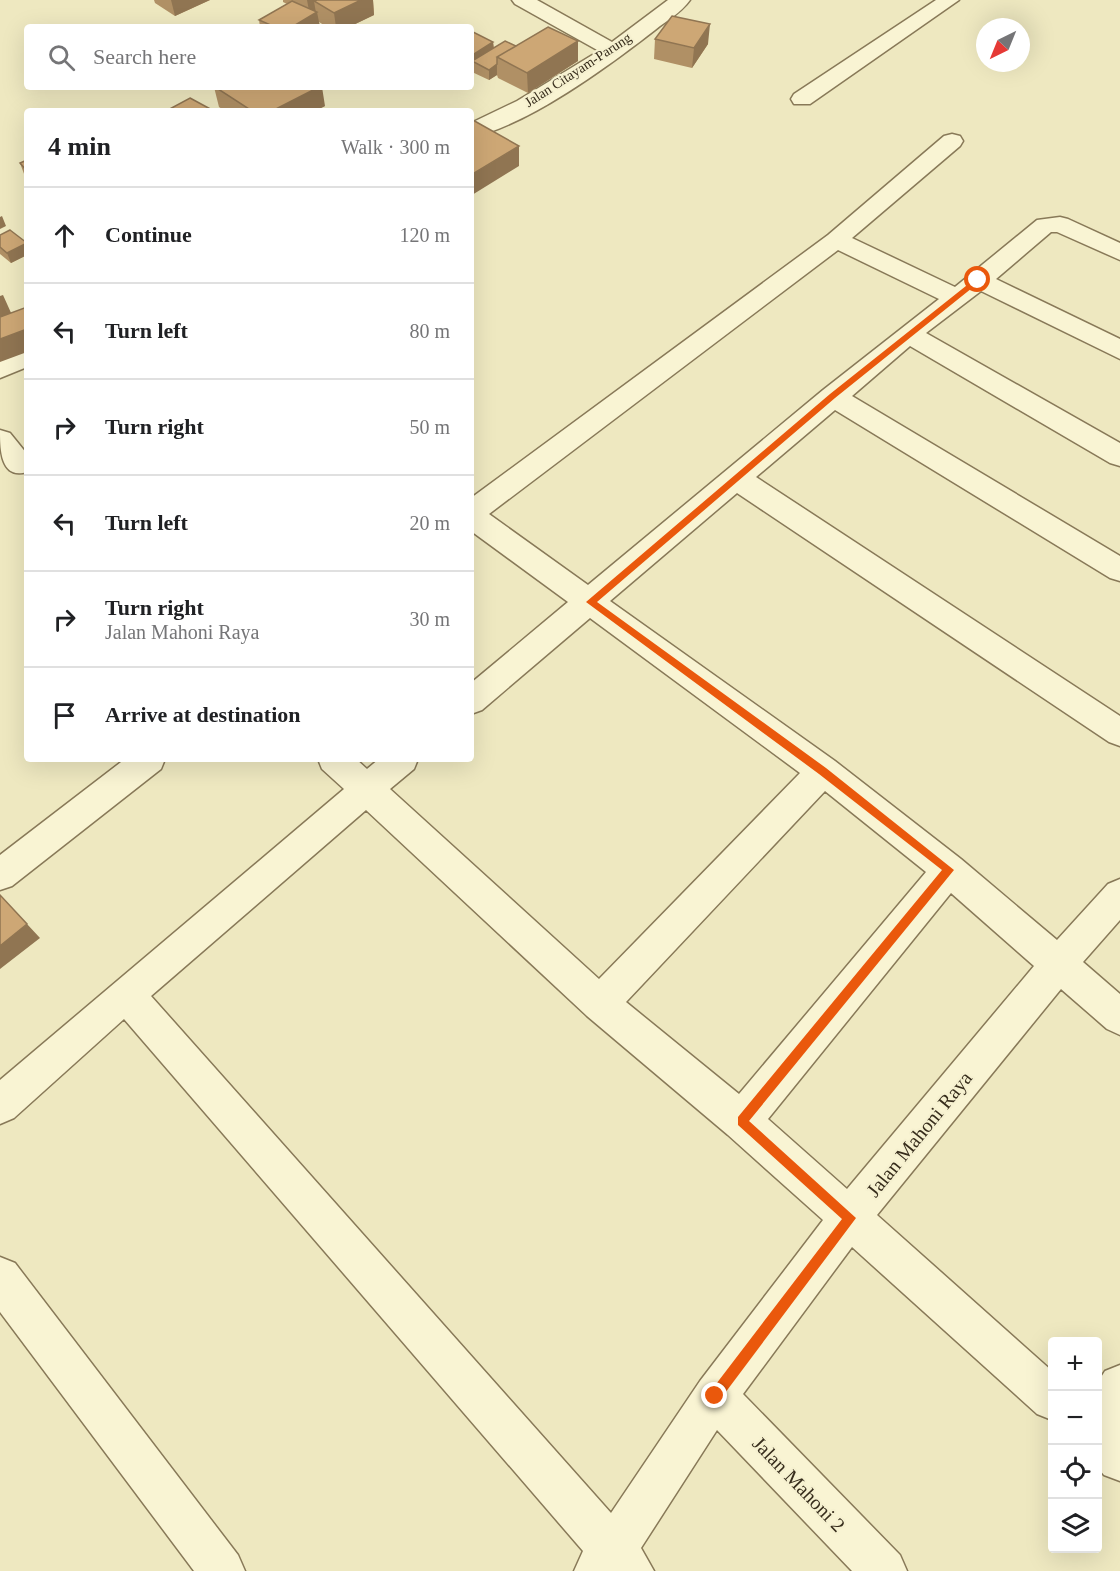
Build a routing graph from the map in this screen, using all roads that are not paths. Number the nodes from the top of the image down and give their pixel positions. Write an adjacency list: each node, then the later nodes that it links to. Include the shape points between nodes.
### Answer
1 (522, 0): 4 (street)
2 (680, 0): 4 (street, Jalan Citayam-Parung)
3 (949, 0): 5 (street)
4 (612, 50): 6 (street, Jalan Citayam-Parung, via 497,121)
5 (802, 99)
6 (474, 130)
7 (952, 141): 8 (street)
8 (836, 240): 11 (street); 21 (street)
9 (1120, 252): 10 (street, via 1060,224 1045,225)
10 (978, 280): 11 (street); 13 (street)
11 (957, 298): 12 (street)
12 (908, 334): 16 (street); 18 (street)
13 (1120, 350)
14 (24, 358): 15 (street)
15 (0, 369)
16 (832, 396): 20 (street); 23 (street)
17 (0, 440): 19 (street)
18 (1120, 456)
19 (20, 464)
20 (737, 479): 24 (street); 26 (street)
21 (474, 513)
22 (474, 517): 24 (street)
23 (1120, 570)
24 (591, 602): 25 (street); 30 (street)
25 (474, 693)
26 (1120, 733)
27 (145, 762): 33 (street)
28 (337, 762): 31 (street)
29 (398, 762): 31 (street)
30 (823, 771): 32 (street); 37 (street)
31 (366, 789): 36 (street); 37 (street)
32 (949, 870): 35 (street); 40 (street)
33 (0, 875)
34 (1120, 895): 35 (street, Jalan Mahoni Raya)
35 (1057, 964): 38 (street); 41 (street, Jalan Mahoni Raya)
36 (126, 994): 39 (street); 49 (street)
37 (600, 1004): 40 (street)
38 (1120, 1017)
39 (0, 1105)
40 (742, 1121): 41 (street)
41 (850, 1218): 44 (street); 45 (street, Jalan Mahoni Raya)
42 (0, 1278): 50 (street)
43 (1120, 1386): 46 (street)
44 (1048, 1395)
45 (715, 1396): 49 (street, Jalan Mahoni Raya); 51 (street, Jalan Mahoni 2)
46 (1102, 1415)
47 (1102, 1443): 48 (street)
48 (1120, 1459)
49 (614, 1564)
50 (222, 1571)
51 (884, 1571)

